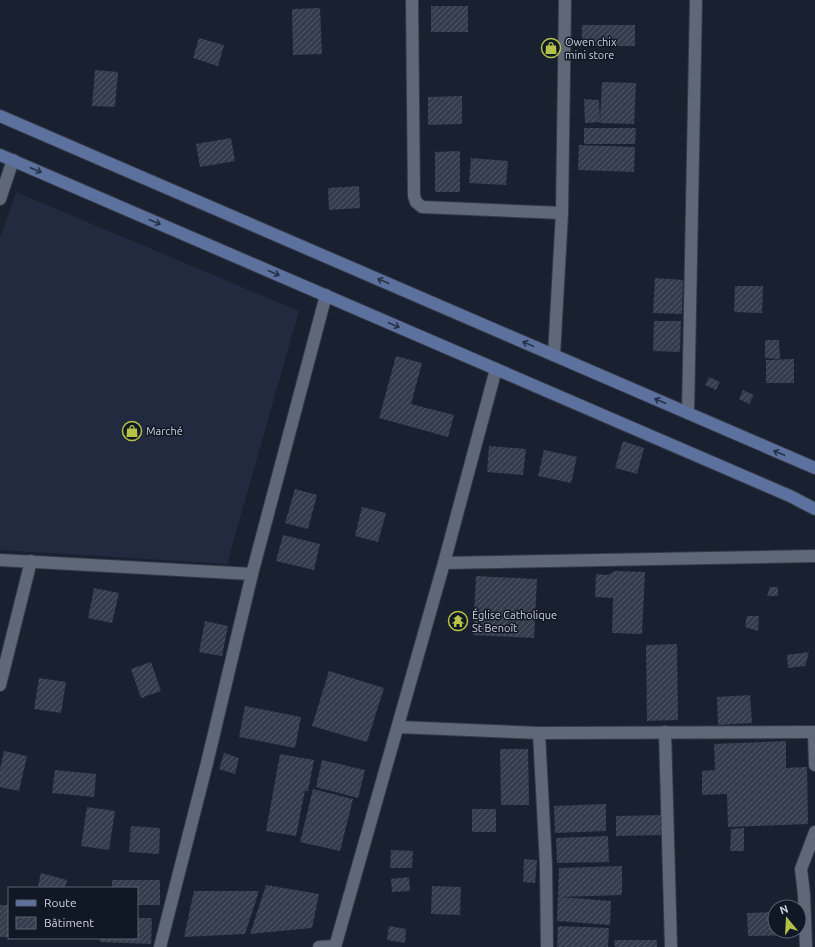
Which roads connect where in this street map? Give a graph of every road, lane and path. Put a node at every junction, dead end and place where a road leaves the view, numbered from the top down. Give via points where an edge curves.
1 (412, 0) edge
2 (565, 0) edge
3 (696, 0) edge
4 (0, 116) edge
5 (0, 154) edge
6 (13, 160) junction
7 (0, 199) edge
8 (562, 213) junction
9 (326, 295) junction
10 (554, 355) junction
11 (496, 369) junction
12 (688, 413) junction
13 (815, 468) edge
14 (815, 509) edge
15 (815, 556) edge
16 (0, 560) edge
17 (31, 561) junction
18 (444, 563) junction
19 (252, 574) junction
20 (0, 685) edge
21 (398, 726) junction
22 (665, 732) junction
23 (814, 732) edge
24 (539, 733) junction
25 (815, 765) edge
26 (815, 832) edge
27 (335, 946) edge
28 (160, 947) edge
29 (318, 947) edge
30 (546, 947) edge
31 (671, 947) edge
32 (806, 947) edge

1 - 8 street via 416,202 422,207
2 - 8 street
3 - 12 street
10 -> 4 main road
5 - 6 main road
6 - 7 street
6 -> 9 main road
8 - 10 street
9 -> 11 main road
9 - 19 street
12 -> 10 main road
11 - 14 main road
11 - 18 street
13 -> 12 main road
15 - 18 street
16 - 17 street
17 - 19 street
17 - 20 street
18 - 21 street
19 - 28 street
21 - 24 street
21 - 27 street
22 - 23 street
22 - 24 street
22 - 31 street
23 - 25 street
24 - 30 street via 546,865
26 - 32 street via 801,869
27 - 29 street

